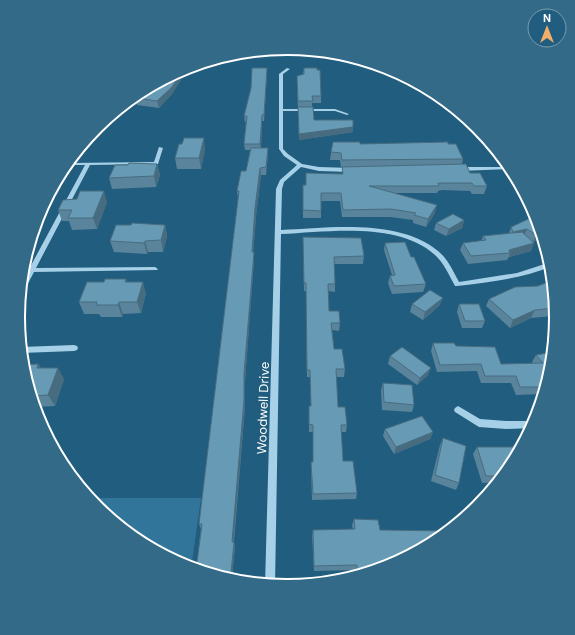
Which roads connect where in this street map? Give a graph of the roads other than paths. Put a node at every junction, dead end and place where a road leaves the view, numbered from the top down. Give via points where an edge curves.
1 (288, 69) dead end
2 (281, 110) junction
3 (347, 114) dead end
4 (161, 148) dead end
5 (75, 164) edge
6 (88, 164) junction
7 (300, 165) junction
8 (503, 168) edge
9 (456, 169) edge
10 (355, 170) edge
11 (280, 232) junction
12 (545, 267) edge
13 (155, 269) dead end
14 (32, 270) junction
15 (28, 278) edge
16 (74, 348) dead end
17 (27, 350) edge
18 (458, 410) dead end
19 (527, 424) edge
20 (270, 579) edge

1 - 2 street via 281,74
2 - 3 street via 335,110
2 - 7 street via 281,149
4 - 6 street via 156,163
5 - 6 street
6 - 14 street
7 - 10 street via 319,169
7 - 11 street, Woodwell Drive via 282,181 279,189
8 - 9 street
11 - 12 street via 391,231 413,238 438,254 457,284 516,277
11 - 20 street, Woodwell Drive
13 - 14 street
14 - 15 street
16 - 17 street
18 - 19 street via 479,424

